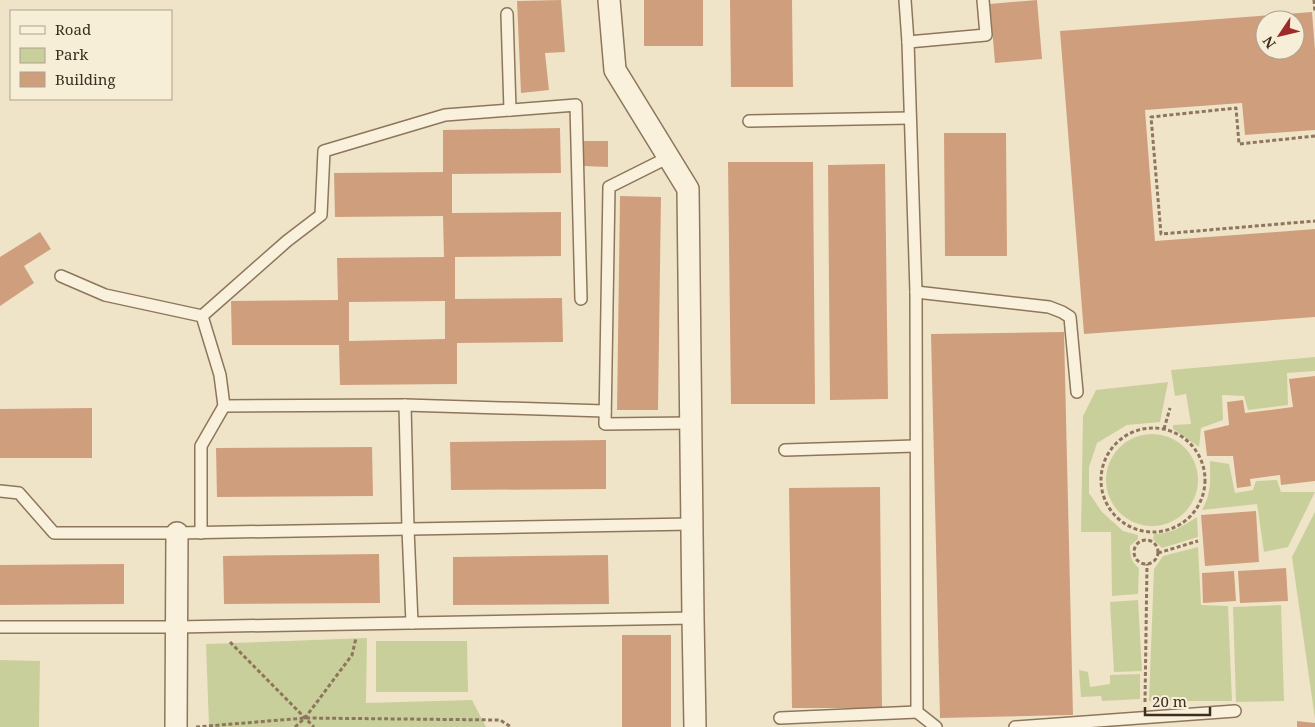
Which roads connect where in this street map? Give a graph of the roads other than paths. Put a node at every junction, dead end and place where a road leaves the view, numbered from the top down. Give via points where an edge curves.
1 (609, 0) edge
2 (905, 0) edge
3 (983, 0) edge
4 (507, 14) dead end
5 (908, 42) junction
6 (510, 110) junction
7 (910, 118) junction
8 (749, 121) dead end
9 (669, 157) junction
10 (61, 276) dead end
11 (916, 292) junction
12 (581, 299) dead end
13 (202, 316) junction
14 (1077, 392) dead end
15 (405, 405) junction
16 (224, 406) junction
17 (605, 411) junction
18 (691, 423) junction
19 (915, 446) junction
20 (785, 450) dead end
21 (0, 491) edge
22 (692, 524) junction
23 (408, 529) junction
24 (177, 533) junction
25 (201, 533) junction
26 (693, 618) junction
27 (412, 623) junction
28 (0, 627) edge
29 (176, 627) junction
30 (1235, 711) dead end
31 (917, 712) junction
32 (780, 718) dead end
33 (176, 727) edge
34 (695, 727) edge
35 (936, 727) edge
36 (1015, 727) edge

1 - 9 street via 615,70
2 - 5 lane
3 - 5 lane via 986,35
4 - 6 lane
5 - 7 lane
6 - 12 lane via 576,105
6 - 13 lane via 445,115 324,152 321,215
7 - 8 lane
7 - 11 lane
9 - 17 lane via 609,187
9 - 18 street via 688,189
10 - 13 lane via 106,295
11 - 14 lane via 1049,307 1062,312 1070,317
11 - 19 lane
13 - 16 lane via 220,375
15 - 16 lane
15 - 17 lane
15 - 23 lane
16 - 25 lane via 201,446
17 - 18 lane via 605,424
18 - 22 street
19 - 20 lane
19 - 31 lane
21 - 24 lane via 19,493 54,533
22 - 23 lane
22 - 26 street
23 - 25 lane
23 - 27 lane
24 - 25 lane
24 - 29 street
26 - 27 lane
26 - 34 street
27 - 29 lane
28 - 29 lane
29 - 33 street
30 - 36 lane
31 - 32 lane
31 - 35 lane

